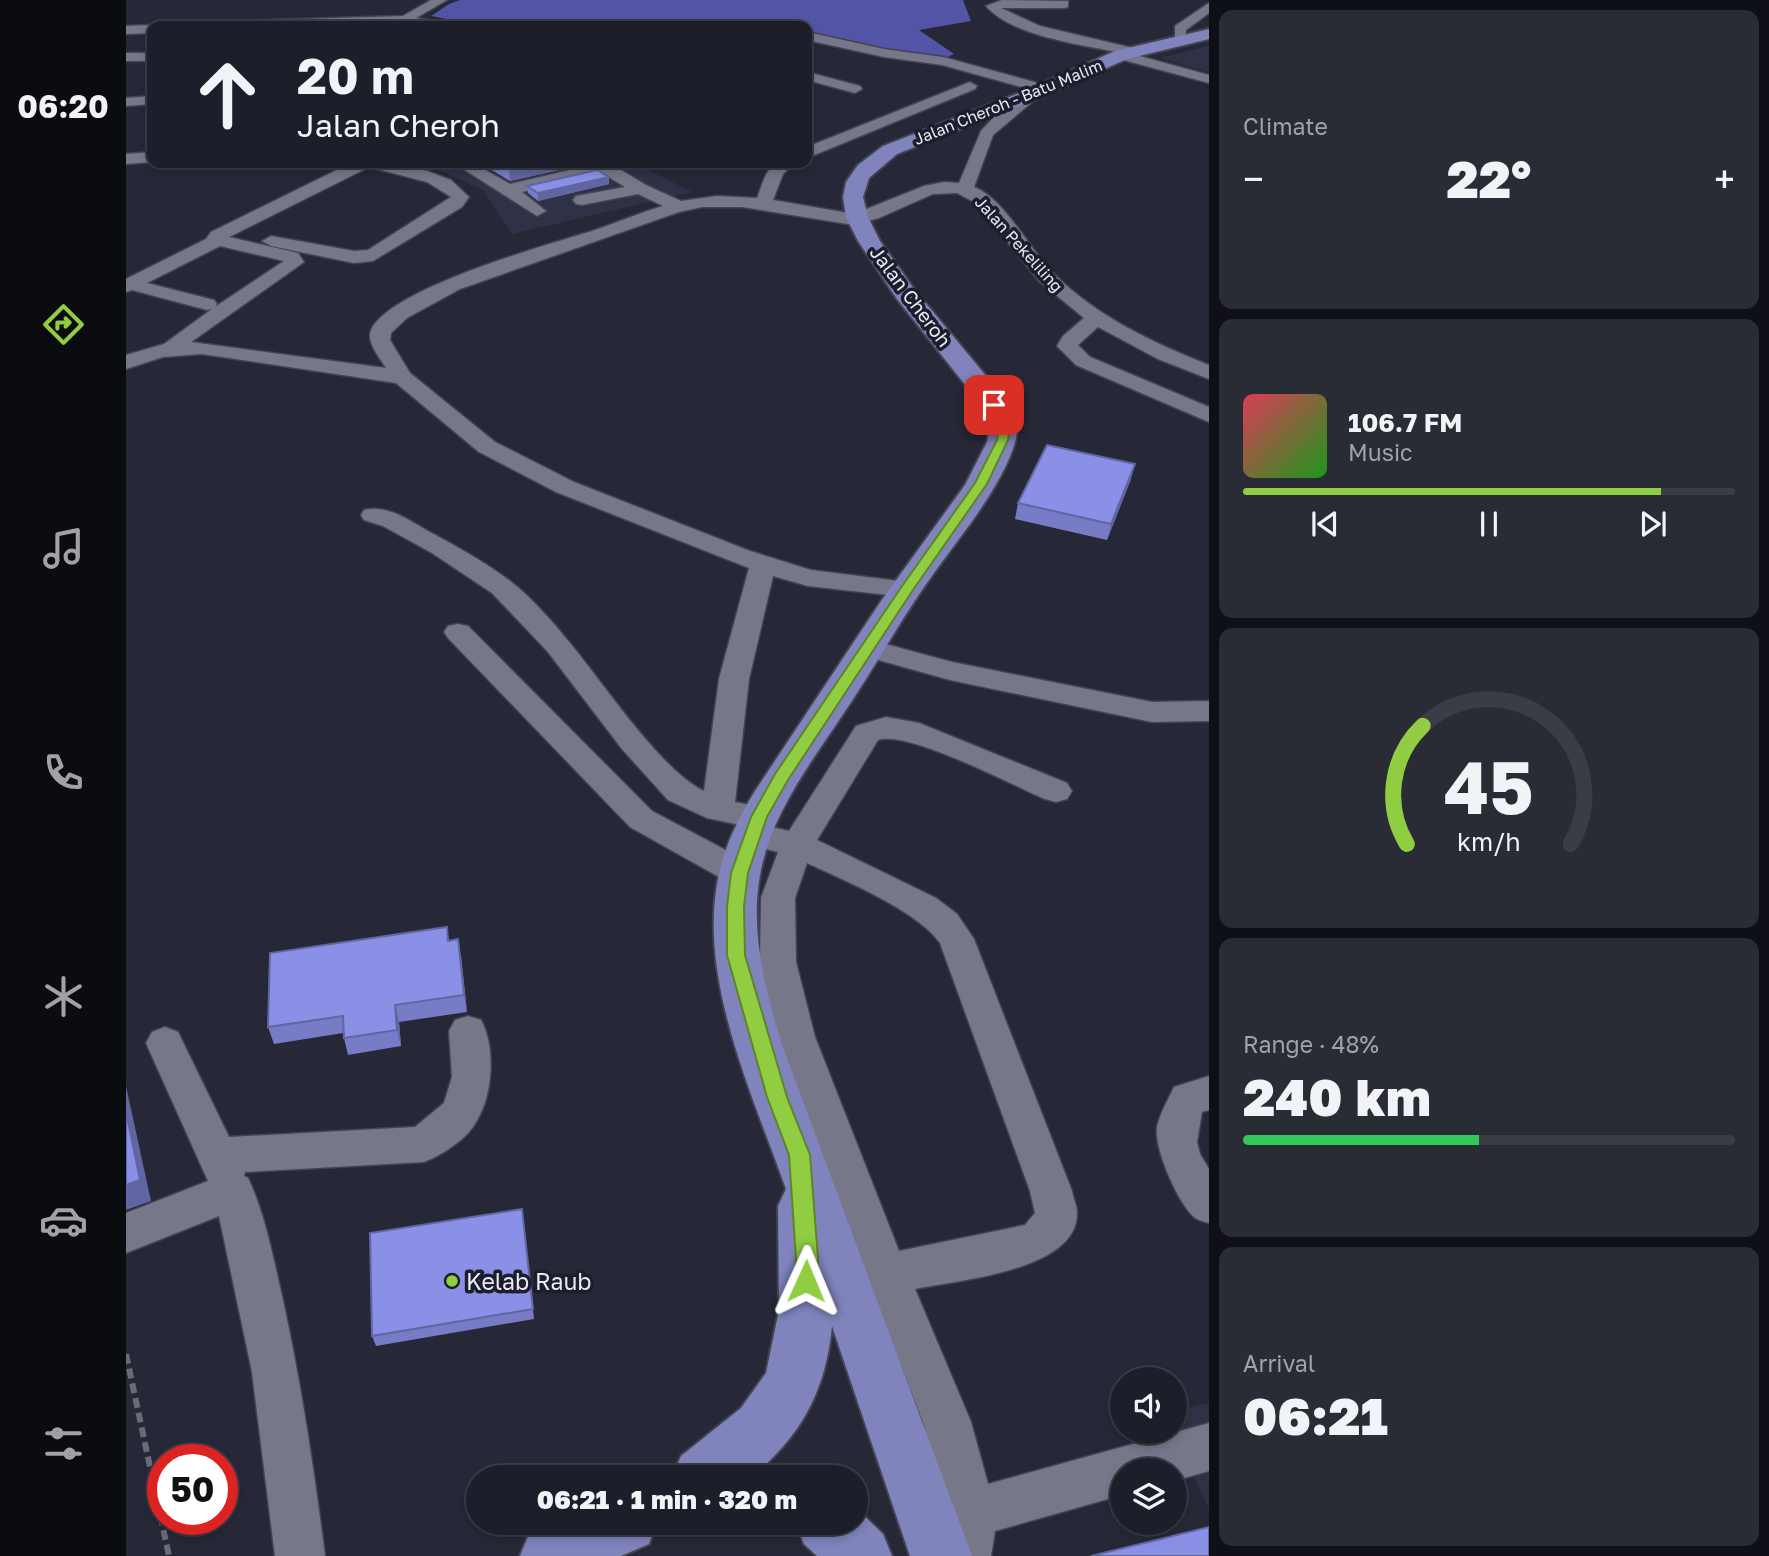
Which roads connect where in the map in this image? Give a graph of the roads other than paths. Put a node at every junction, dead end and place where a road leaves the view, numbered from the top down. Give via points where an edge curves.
1 (441, 0) edge
2 (1064, 4) dead end
3 (1209, 7) edge
4 (268, 9) dead end
5 (313, 9) dead end
6 (407, 19) junction
7 (229, 21) edge
8 (281, 21) edge
9 (321, 21) edge
10 (417, 21) edge
11 (147, 29) edge
12 (126, 30) edge
13 (1209, 34) edge
14 (812, 37) edge
15 (1180, 40) junction
16 (1126, 53) junction
17 (126, 57) edge
18 (147, 57) edge
19 (812, 77) edge
20 (1209, 79) edge
21 (970, 86) dead end
22 (855, 89) dead end
23 (1039, 92) junction
24 (147, 98) edge
25 (126, 102) edge
26 (812, 151) edge
27 (147, 157) edge
28 (126, 159) edge
29 (353, 168) edge
30 (394, 168) edge
31 (470, 168) edge
32 (590, 168) edge
33 (606, 168) edge
34 (776, 168) edge
35 (640, 189) junction
36 (508, 190) junction
37 (964, 190) junction
38 (582, 200) dead end
39 (763, 204) junction
40 (679, 207) junction
41 (537, 211) dead end
42 (857, 220) junction
43 (221, 236) junction
44 (128, 285) edge
45 (207, 304) dead end
46 (1098, 317) junction
47 (171, 349) junction
48 (126, 363) edge
49 (1209, 373) edge
50 (402, 377) junction
51 (1209, 415) edge
52 (373, 514) dead end
53 (763, 564) junction
54 (906, 589) junction
55 (458, 632) dead end
56 (867, 648) junction
57 (1209, 711) edge
58 (1056, 791) dead end
59 (718, 810) junction
60 (757, 826) junction
61 (797, 845) junction
62 (740, 873) junction
63 (468, 1031) dead end
64 (165, 1043) dead end
65 (1209, 1093) edge
66 (800, 1155) junction
67 (225, 1173) junction
68 (1209, 1204) edge
69 (126, 1233) edge
70 (886, 1274) junction
71 (1208, 1450) edge
72 (1176, 1458) edge
73 (718, 1465) edge
74 (1110, 1477) edge
75 (599, 1535) edge
76 (839, 1535) edge
77 (960, 1542) edge
78 (300, 1556) edge
79 (551, 1556) edge
80 (861, 1556) edge

1 - 6 street
2 - 16 street via 1019,1 992,6 1028,27
3 - 15 street via 1180,29
4 - 7 street
5 - 8 street
6 - 9 street
6 - 10 street
11 - 12 street
13 - 15 main road, Jalan Cheroh - Batu Malim
14 - 23 street via 943,61
15 - 16 main road, Jalan Cheroh - Batu Malim
16 - 20 street
16 - 23 main road, Jalan Cheroh - Batu Malim
17 - 18 street
19 - 22 street
21 - 26 street
23 - 37 street via 986,134
23 - 42 main road, Jalan Cheroh - Batu Malim via 890,150 871,163 852,194
24 - 25 street
27 - 28 street
29 - 43 street
30 - 43 street via 448,186 460,197 381,252 343,255
31 - 36 street
32 - 36 street
33 - 35 street
34 - 39 street
35 - 38 street
35 - 40 street
36 - 41 street
37 - 42 street, Jalan Pekeliling via 934,189
37 - 46 street, Jalan Pekeliling via 979,198 1044,275
39 - 40 street via 710,201
39 - 42 street
40 - 50 street via 493,270 440,291 396,317 380,331 380,340
42 - 54 main road, Jalan Cheroh via 907,296 994,405 1004,427 981,484
43 - 44 street
43 - 47 street via 295,262
44 - 45 street
46 - 49 street, Jalan Pekeliling
46 - 51 street via 1069,340 1070,351 1083,361
47 - 48 street
47 - 50 street via 225,350
50 - 53 street via 498,453 565,487
52 - 59 street via 421,537 501,587 558,646 633,742 679,792
53 - 54 street via 808,578
53 - 59 street via 734,679
54 - 56 main road, Jalan Cheroh
55 - 62 street via 641,819
56 - 57 street via 950,671 1152,712
56 - 60 main road, Jalan Cheroh via 781,778
58 - 61 street via 939,740 886,727 867,733
59 - 60 street
60 - 61 street
60 - 62 main road, Jalan Cheroh
61 - 70 street via 778,898 778,962 796,1037
61 - 70 street via 924,907 956,939 1056,1213 1053,1226 1040,1239 1020,1247
62 - 66 main road, Jalan Cheroh via 736,955 777,1097
63 - 67 street via 471,1077 461,1113 424,1144
64 - 67 street
65 - 68 street via 1188,1099 1175,1135 1177,1154
66 - 73 main road via 807,1258 798,1368 778,1409
66 - 77 main road, Jalan Cheroh
67 - 69 street
67 - 78 street via 250,1247 288,1452
70 - 77 street via 947,1422
71 - 72 street
74 - 77 street
75 - 79 main road
76 - 80 main road

